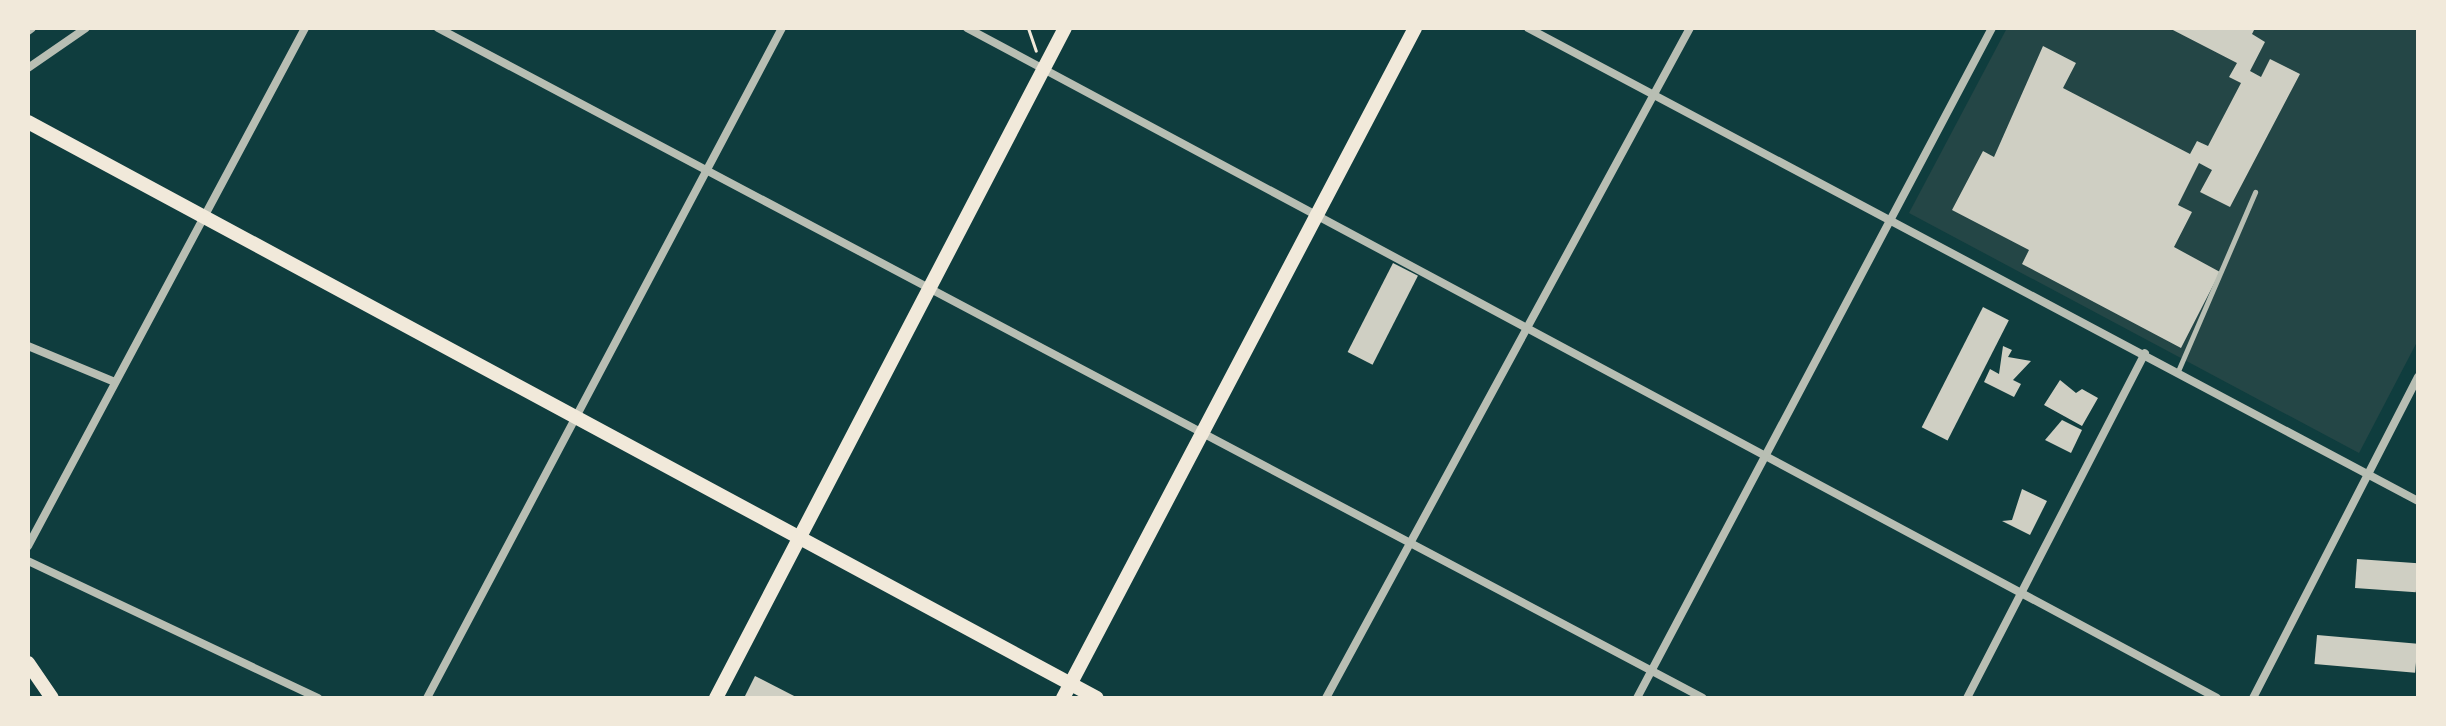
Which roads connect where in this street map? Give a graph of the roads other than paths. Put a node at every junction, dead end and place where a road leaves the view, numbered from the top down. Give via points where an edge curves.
1 (86, 28) edge
2 (305, 28) edge
3 (438, 28) edge
4 (782, 28) edge
5 (967, 28) edge
6 (1065, 28) edge
7 (1415, 28) edge
8 (1528, 28) edge
9 (1690, 28) edge
10 (1992, 28) edge
11 (28, 68) edge
12 (1044, 69) junction
13 (1654, 95) junction
14 (28, 122) edge
15 (708, 168) junction
16 (2255, 192) dead end
17 (1316, 217) junction
18 (202, 219) junction
19 (1892, 220) junction
20 (932, 287) junction
21 (1529, 330) junction
22 (28, 346) edge
23 (2145, 353) junction
24 (2178, 371) junction
25 (2418, 377) edge
26 (115, 382) junction
27 (574, 418) junction
28 (1205, 430) junction
29 (1766, 461) junction
30 (2368, 474) junction
31 (2418, 501) edge
32 (797, 541) junction
33 (1413, 543) junction
34 (28, 546) edge
35 (28, 561) edge
36 (2021, 594) junction
37 (28, 663) edge
38 (1652, 670) junction
39 (1070, 684) junction
40 (52, 698) edge
41 (318, 698) edge
42 (427, 698) edge
43 (716, 698) edge
44 (1063, 698) edge
45 (1097, 698) edge
46 (1326, 698) edge
47 (1637, 698) edge
48 (1703, 698) edge
49 (1967, 698) edge
50 (2217, 698) edge
51 (2253, 698) edge

1 - 11 street
2 - 18 street
3 - 15 street
4 - 15 street
5 - 12 street
6 - 12 main road
7 - 17 main road
8 - 13 street
9 - 13 street
10 - 19 street
12 - 17 street
12 - 20 main road
13 - 19 street
13 - 21 street
14 - 18 main road
15 - 20 street
15 - 27 street
16 - 24 lane
17 - 21 street
17 - 28 main road
18 - 26 street
18 - 27 main road
19 - 23 street
19 - 29 street
20 - 28 street
20 - 32 main road
21 - 29 street
21 - 33 street
22 - 26 street
23 - 24 street
23 - 36 street
24 - 30 street
25 - 30 street
26 - 34 street
27 - 32 main road
27 - 42 street
28 - 33 street
28 - 39 main road
29 - 36 street
29 - 38 street
30 - 31 street
30 - 51 street
32 - 39 main road
32 - 43 main road
33 - 38 street
33 - 46 street
35 - 41 street
36 - 49 street
36 - 50 street
37 - 40 main road
38 - 47 street
38 - 48 street
39 - 44 main road
39 - 45 main road

